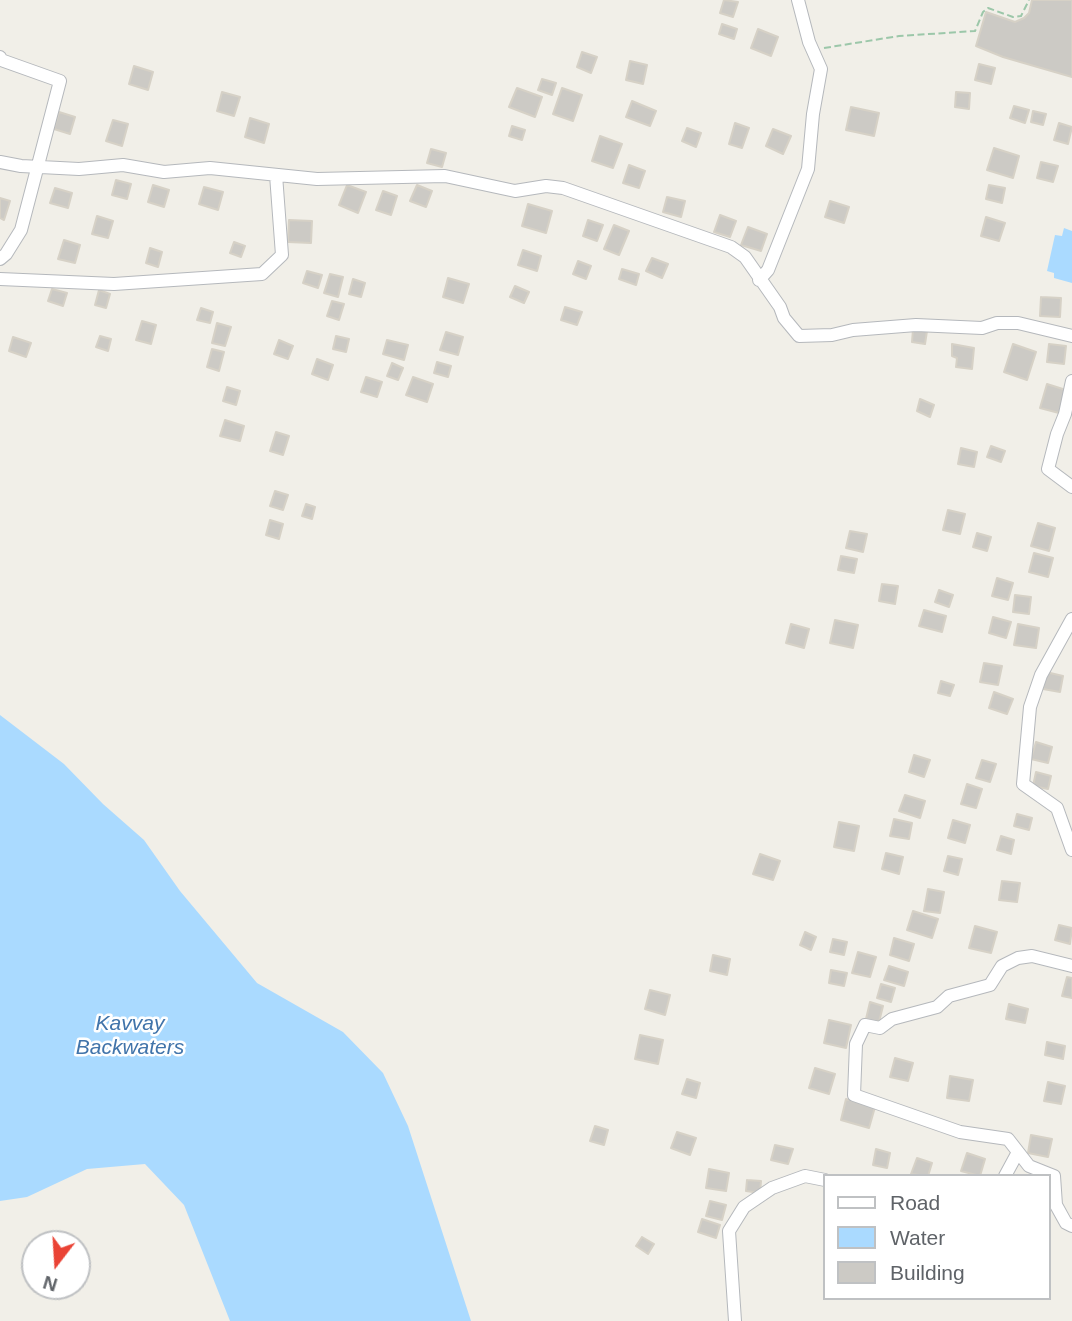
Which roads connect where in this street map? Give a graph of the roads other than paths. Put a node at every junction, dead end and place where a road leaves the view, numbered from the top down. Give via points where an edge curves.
1 (798, 0) edge
2 (0, 57) edge
3 (0, 162) edge
4 (37, 166) junction
5 (276, 175) junction
6 (0, 259) edge
7 (0, 279) edge
8 (759, 280) junction
9 (1072, 336) edge
10 (1072, 381) edge
11 (1072, 487) edge
12 (1072, 620) edge
13 (1072, 850) edge
14 (1072, 967) edge
15 (1018, 1152) junction
16 (1006, 1174) edge
17 (1049, 1174) edge
18 (1051, 1175) edge
19 (824, 1180) edge
20 (1072, 1226) edge
21 (735, 1321) edge

1 - 8 street via 821,69 808,169 768,270
2 - 4 street via 60,81
3 - 4 street
4 - 5 street via 123,165 164,172 210,168
4 - 6 street via 21,230
5 - 7 street via 282,254 262,274 114,284
5 - 8 street via 334,180 445,176 514,191 563,188 731,247 745,257
8 - 9 street via 799,336 916,325 982,328 1018,323
10 - 11 street via 1048,469
12 - 13 street via 1041,675 1030,707 1023,784 1057,808
14 - 15 street via 1032,956 1018,958 1002,966 990,985 949,996 937,1007 892,1019 880,1028 865,1025 856,1044 854,1095 960,1132 1008,1139
15 - 16 street
15 - 17 street via 1029,1166
18 - 20 street via 1056,1205
19 - 21 street via 805,1176 772,1188 744,1207 729,1231

